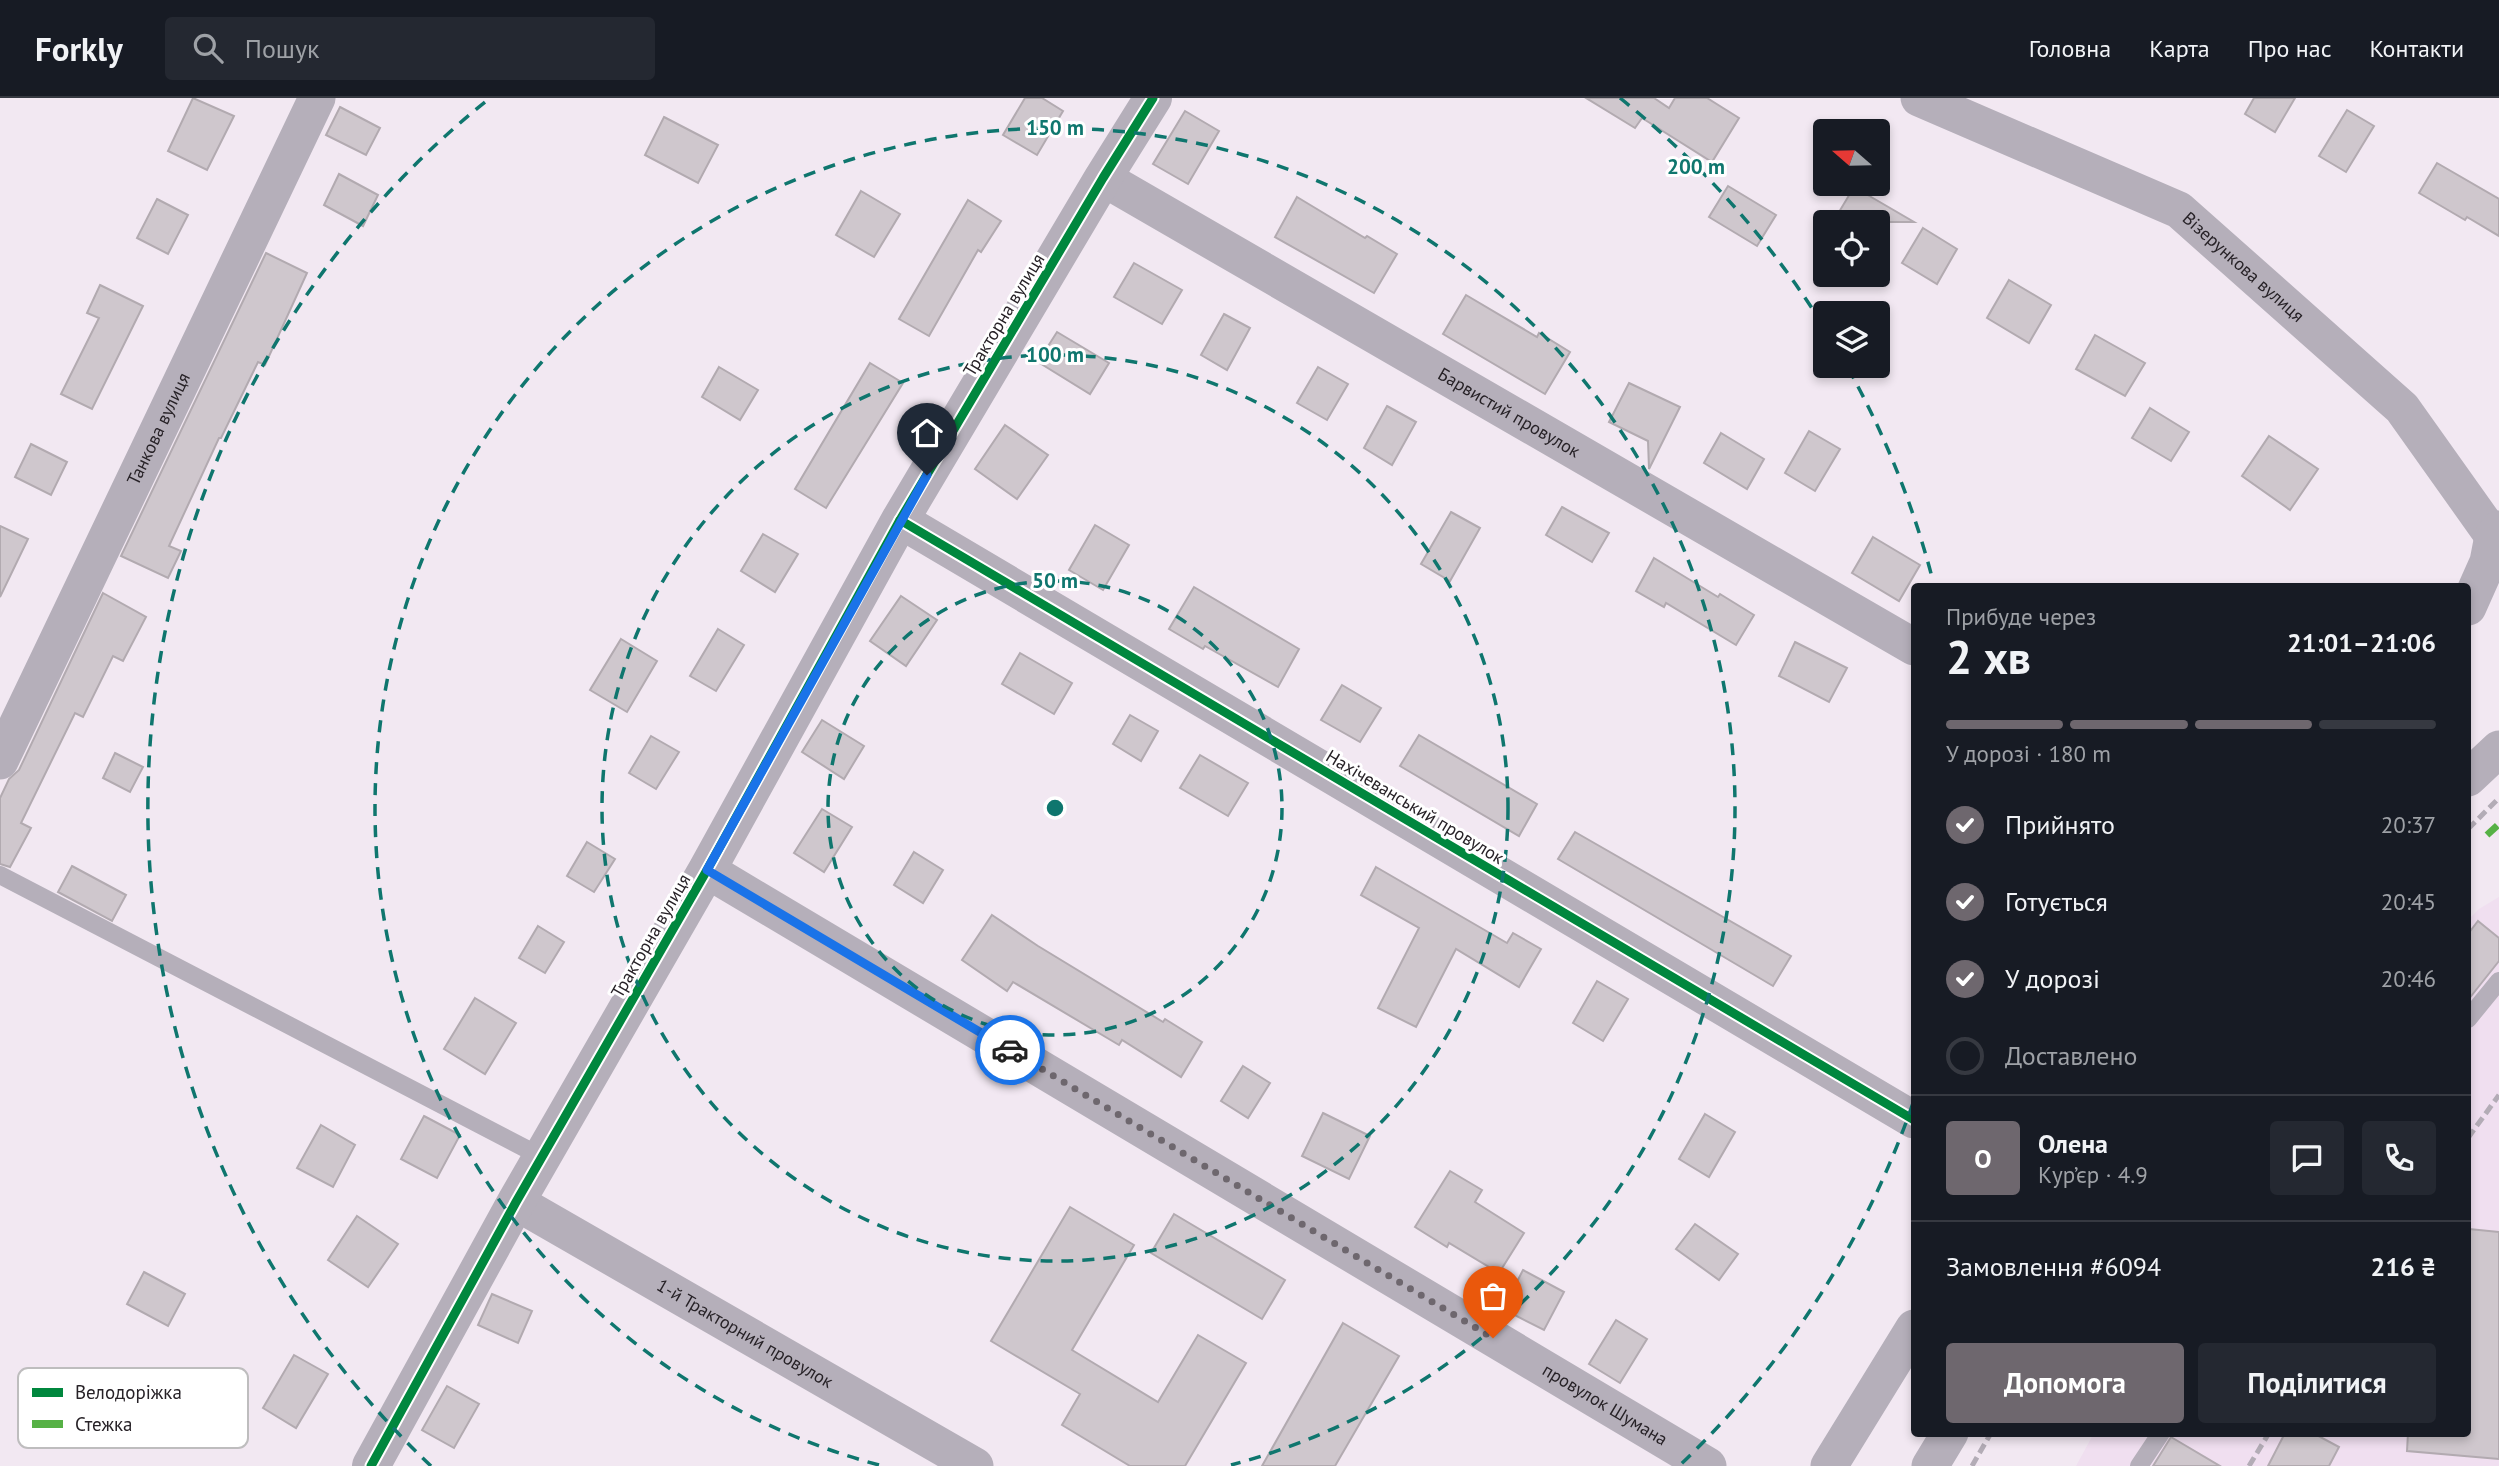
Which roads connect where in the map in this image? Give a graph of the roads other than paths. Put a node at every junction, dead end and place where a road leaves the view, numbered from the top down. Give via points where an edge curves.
1 (317, 98) edge
2 (1153, 98) edge
3 (1919, 98) edge
4 (1103, 178) junction
5 (900, 520) junction
6 (2496, 532) edge
7 (2471, 600) edge
8 (1911, 645) edge
9 (2499, 748) edge
10 (0, 761) edge
11 (2471, 775) edge
12 (707, 870) junction
13 (0, 875) edge
14 (2499, 981) edge
15 (2471, 1015) edge
16 (1911, 1118) edge
17 (542, 1157) junction
18 (516, 1202) junction
19 (1911, 1333) edge
20 (1948, 1437) edge
21 (2158, 1437) edge
22 (371, 1466) edge
23 (975, 1466) edge
24 (1708, 1466) edge
25 (1829, 1466) edge
26 (1930, 1466) edge
27 (2139, 1466) edge

1 - 10 street, Танкова вулиця
2 - 4 street, Тракторна вулиця
3 - 6 street, Візерункова вулиця via 2179,210 2402,408
4 - 5 street, Тракторна вулиця
4 - 8 street, Барвистий провулок
5 - 12 street, Тракторна вулиця
5 - 16 street, Нахічеванський провулок
6 - 7 street
9 - 11 street
12 - 17 street, Тракторна вулиця
12 - 24 street, провулок Шумана
13 - 17 lane
14 - 15 lane
17 - 18 street, Тракторна вулиця
18 - 22 street, Тракторна вулиця
18 - 23 street, 1-й Тракторний провулок
19 - 25 street
20 - 26 street
21 - 27 lane

